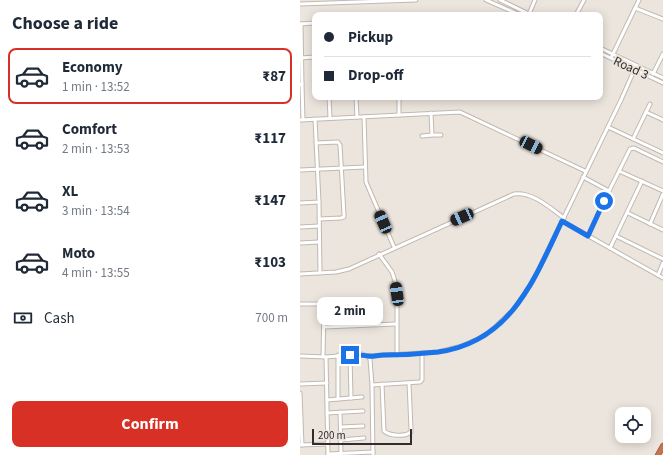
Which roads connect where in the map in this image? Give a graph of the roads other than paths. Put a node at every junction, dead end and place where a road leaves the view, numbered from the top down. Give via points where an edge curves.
1 (416, 0) edge
2 (482, 0) edge
3 (487, 0) edge
4 (500, 0) edge
5 (535, 0) edge
6 (584, 0) edge
7 (639, 0) edge
8 (354, 1) edge
9 (300, 4) edge
10 (635, 8) junction
11 (513, 12) edge
12 (526, 12) edge
13 (531, 12) edge
14 (578, 12) edge
15 (663, 19) edge
16 (301, 24) edge
17 (312, 24) edge
18 (603, 50) edge
19 (663, 54) edge
20 (603, 55) edge
21 (613, 55) junction
22 (312, 57) edge
23 (301, 58) edge
24 (611, 59) junction
25 (636, 66) junction
26 (634, 70) junction
27 (653, 74) junction
28 (663, 78) edge
29 (663, 83) edge
30 (301, 84) edge
31 (329, 100) edge
32 (356, 100) edge
33 (399, 100) edge
34 (650, 104) dead end
35 (646, 112) junction
36 (431, 113) junction
37 (399, 115) junction
38 (357, 117) junction
39 (364, 117) junction
40 (330, 118) junction
41 (315, 119) junction
42 (302, 120) edge
43 (663, 120) edge
44 (608, 127) junction
45 (432, 135) junction
46 (441, 135) dead end
47 (422, 136) dead end
48 (634, 139) junction
49 (316, 142) junction
50 (663, 153) edge
51 (663, 162) edge
52 (365, 167) junction
53 (341, 169) junction
54 (300, 170) edge
55 (317, 170) junction
56 (619, 171) junction
57 (585, 172) junction
58 (583, 177) junction
59 (642, 181) junction
60 (608, 191) junction
61 (663, 192) edge
62 (319, 202) junction
63 (300, 203) edge
64 (628, 212) junction
65 (564, 218) junction
66 (319, 219) junction
67 (562, 221) junction
68 (650, 224) junction
69 (319, 226) junction
70 (300, 227) edge
71 (663, 230) edge
72 (588, 236) junction
73 (616, 236) junction
74 (319, 242) junction
75 (300, 243) edge
76 (394, 247) junction
77 (610, 248) junction
78 (379, 254) junction
79 (663, 259) edge
80 (663, 263) edge
81 (320, 273) junction
82 (300, 274) edge
83 (658, 275) junction
84 (663, 278) edge
85 (300, 304) edge
86 (396, 324) junction
87 (324, 327) junction
88 (422, 353) junction
89 (350, 355) junction
90 (397, 355) junction
91 (300, 356) edge
92 (325, 356) junction
93 (338, 356) junction
94 (367, 356) junction
95 (327, 383) junction
96 (409, 383) junction
97 (300, 384) edge
98 (382, 384) junction
99 (372, 385) junction
100 (300, 393) edge
101 (362, 397) dead end
102 (351, 398) junction
103 (338, 399) junction
104 (327, 400) junction
105 (363, 411) dead end
106 (340, 412) junction
107 (327, 413) junction
108 (363, 426) dead end
109 (341, 427) junction
110 (364, 438) dead end
111 (341, 440) junction
112 (328, 444) junction
113 (301, 445) edge
114 (663, 446) edge
115 (341, 453) junction
116 (328, 454) edge
117 (373, 454) edge
118 (658, 455) edge

1 - 8 street
2 - 3 street
3 - 11 street
4 - 12 street
5 - 13 street
6 - 14 street
7 - 10 street
8 - 9 street
10 - 15 street
10 - 21 street
16 - 17 street
16 - 23 street
18 - 21 street, Road 3
19 - 27 street
20 - 24 street, Road 3
21 - 24 street
21 - 25 street, Road 3
22 - 23 street
23 - 30 street
24 - 26 street, Road 3
25 - 26 street
25 - 27 street, Road 3
26 - 29 street, Road 3
26 - 44 street
27 - 28 street, Road 3
30 - 42 street
31 - 40 street
32 - 38 street
33 - 37 street
34 - 35 street
35 - 43 street
35 - 48 street
36 - 37 street
36 - 45 street
36 - 57 street via 466,114
37 - 39 street
38 - 39 street
38 - 40 street
39 - 52 street
40 - 41 street
41 - 42 street
41 - 49 street
44 - 48 street
44 - 57 street
45 - 46 street
45 - 47 street
48 - 50 street
49 - 53 street via 339,143
49 - 55 street
51 - 56 street via 632,148
52 - 53 street
52 - 76 street via 368,190
53 - 55 street
53 - 66 street via 344,217
54 - 55 street
55 - 62 street
56 - 59 street
56 - 60 street
57 - 58 street
58 - 60 street
58 - 65 street
59 - 61 street
59 - 64 street
60 - 72 street
61 - 68 street
62 - 63 street
62 - 66 street
64 - 68 street
64 - 73 street
65 - 67 street
65 - 76 street via 531,196 514,194
66 - 69 street
67 - 72 street
67 - 88 street via 525,294 493,330 462,346
68 - 71 street
69 - 70 street
69 - 74 street
72 - 77 street
73 - 77 street
73 - 79 street
74 - 75 street
74 - 81 street
76 - 78 street
77 - 83 street
78 - 81 street via 349,269
78 - 86 street via 392,272 395,281
80 - 83 street
81 - 82 street
83 - 84 street
85 - 87 street via 321,304
86 - 87 street
86 - 90 street
87 - 92 street
88 - 90 street
88 - 96 street via 422,380
89 - 93 street
89 - 94 street
89 - 102 street
90 - 94 street
91 - 92 street
92 - 93 street
92 - 95 street
93 - 103 street
94 - 99 street
95 - 97 street
95 - 104 street
96 - 98 street
96 - 98 street via 411,432 388,435 384,431
98 - 99 street
99 - 117 street
100 - 113 street
101 - 102 street
102 - 103 street
103 - 104 street
104 - 107 street
105 - 106 street
106 - 107 street
106 - 109 street
107 - 112 street
108 - 109 street
109 - 111 street
110 - 111 street
111 - 115 street
112 - 113 street
112 - 116 street
114 - 118 highway
115 - 116 street
115 - 117 street

